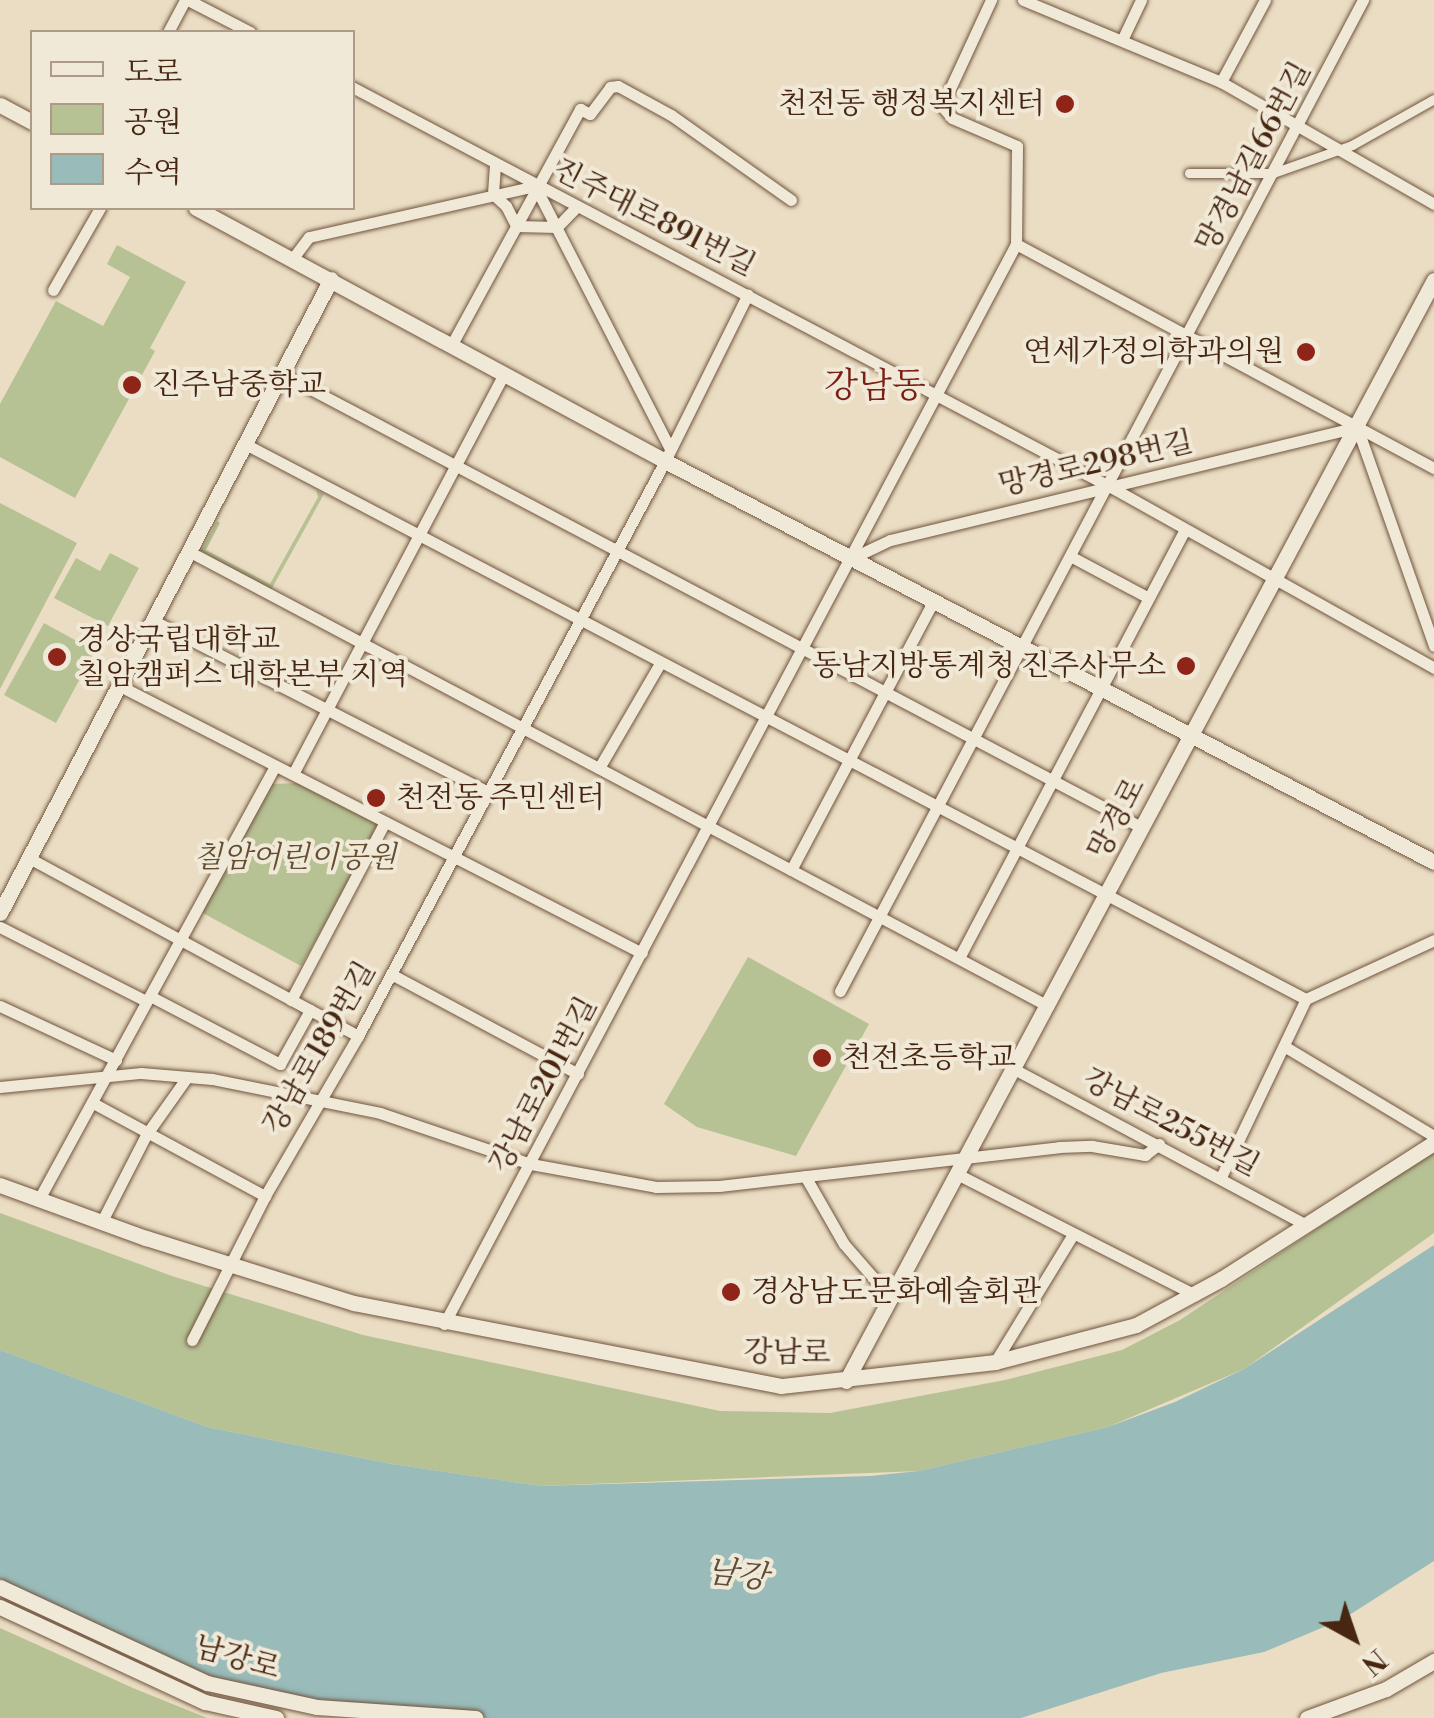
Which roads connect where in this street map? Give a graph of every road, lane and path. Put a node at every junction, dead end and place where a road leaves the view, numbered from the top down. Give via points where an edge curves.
1 (187, 0) edge
2 (991, 0) edge
3 (1022, 0) edge
4 (1141, 0) edge
5 (1265, 0) edge
6 (1363, 0) edge
7 (1046, 4) edge
8 (169, 30) edge
9 (246, 30) edge
10 (1123, 38) junction
11 (1221, 82) junction
12 (355, 89) edge
13 (1434, 98) edge
14 (0, 104) edge
15 (30, 121) edge
16 (1300, 124) junction
17 (1343, 148) junction
18 (495, 164) junction
19 (1189, 172) dead end
20 (1274, 173) junction
21 (535, 186) junction
22 (493, 194) junction
23 (791, 200) dead end
24 (1434, 204) edge
25 (576, 208) junction
26 (99, 210) edge
27 (200, 210) edge
28 (516, 226) junction
29 (557, 227) junction
30 (1016, 244) junction
31 (294, 258) junction
32 (331, 279) junction
33 (1434, 280) edge
34 (53, 290) dead end
35 (748, 294) junction
36 (1188, 336) junction
37 (452, 344) junction
38 (504, 374) junction
39 (284, 375) junction
40 (932, 396) junction
41 (1356, 427) junction
42 (247, 446) junction
43 (667, 455) junction
44 (456, 464) junction
45 (1434, 468) edge
46 (1107, 486) junction
47 (1185, 530) junction
48 (418, 536) junction
49 (618, 549) junction
50 (190, 552) junction
51 (1070, 556) junction
52 (850, 558) junction
53 (1275, 578) junction
54 (1149, 598) junction
55 (934, 602) junction
56 (580, 620) junction
57 (154, 621) junction
58 (362, 643) junction
59 (804, 646) junction
60 (1434, 646) edge
61 (1020, 648) junction
62 (660, 663) junction
63 (1434, 668) edge
64 (120, 686) junction
65 (887, 690) junction
66 (1100, 691) junction
67 (327, 709) junction
68 (766, 718) junction
69 (522, 728) junction
70 (974, 735) junction
71 (1192, 738) junction
72 (848, 762) junction
73 (275, 766) junction
74 (598, 768) junction
75 (293, 774) junction
76 (1055, 779) junction
77 (488, 792) junction
78 (936, 808) junction
79 (385, 822) junction
80 (709, 826) junction
81 (1144, 828) junction
82 (1018, 849) junction
83 (453, 857) junction
84 (29, 858) junction
85 (1434, 862) edge
86 (791, 870) junction
87 (1106, 898) junction
88 (0, 913) edge
89 (879, 916) junction
90 (0, 927) edge
91 (1434, 940) edge
92 (180, 941) junction
93 (642, 953) junction
94 (959, 958) junction
95 (391, 974) junction
96 (840, 991) dead end
97 (148, 998) junction
98 (1306, 999) junction
99 (291, 1000) junction
100 (0, 1006) edge
101 (1048, 1006) junction
102 (310, 1010) junction
103 (358, 1036) junction
104 (1284, 1046) junction
105 (116, 1060) junction
106 (1014, 1069) junction
107 (578, 1074) junction
108 (106, 1076) junction
109 (186, 1077) junction
110 (0, 1087) edge
111 (319, 1099) junction
112 (93, 1103) junction
113 (146, 1135) junction
114 (1434, 1139) edge
115 (1160, 1144) junction
116 (966, 1159) junction
117 (531, 1164) junction
118 (957, 1174) junction
119 (805, 1176) junction
120 (1221, 1176) junction
121 (0, 1185) edge
122 (265, 1196) junction
123 (39, 1199) junction
124 (102, 1221) junction
125 (1304, 1224) junction
126 (1073, 1234) junction
127 (230, 1264) junction
128 (1195, 1295) junction
129 (891, 1298) junction
130 (444, 1324) junction
131 (192, 1340) dead end
132 (995, 1362) junction
133 (846, 1382) junction
134 (0, 1587) edge
135 (0, 1606) edge
136 (1434, 1661) edge
137 (1317, 1717) edge
138 (276, 1718) edge
139 (476, 1718) edge

1 - 8 street
1 - 9 street
2 - 30 street via 942,106 952,118 1016,146
3 - 7 street
4 - 10 street
5 - 11 street
6 - 16 street, 망경남길66번길
7 - 10 street
10 - 11 street
11 - 16 street
12 - 18 street, 진주대로891번길
13 - 17 street
14 - 15 street
16 - 17 street
16 - 20 street, 망경남길66번길
17 - 20 street
17 - 24 street
18 - 21 street, 진주대로891번길
18 - 22 street
19 - 20 street
20 - 36 street, 망경남길66번길
21 - 22 street
21 - 23 street via 580,109 590,114 601,95 618,86
21 - 25 street, 진주대로891번길
21 - 28 street
21 - 29 street
22 - 28 street
22 - 31 street via 310,237
25 - 29 street
25 - 35 street, 진주대로891번길
26 - 34 street
27 - 31 street
28 - 29 street
28 - 37 street
29 - 43 street
30 - 36 street
30 - 40 street, 강남로201번길
31 - 32 street
32 - 37 street
32 - 39 street
33 - 41 street, 망경로
35 - 40 street, 진주대로891번길
35 - 43 street, 강남로189번길
36 - 41 street
36 - 46 street, 망경남길66번길
37 - 38 street
38 - 43 street
38 - 44 street
39 - 42 street
39 - 44 street
40 - 46 street, 진주대로891번길
40 - 52 street, 강남로201번길
41 - 45 street
41 - 46 street, 망경로298번길
41 - 53 street, 망경로
41 - 60 street
42 - 48 street
42 - 50 street
43 - 49 street, 강남로189번길
43 - 52 street
44 - 48 street
44 - 49 street
46 - 47 street, 진주대로891번길
46 - 51 street, 망경남길66번길
46 - 52 street, 망경로298번길 via 890,540
47 - 53 street, 진주대로891번길
47 - 54 street
48 - 56 street
48 - 58 street
49 - 56 street, 강남로189번길
49 - 59 street
50 - 57 street
50 - 58 street
51 - 54 street
51 - 61 street, 망경남길66번길
52 - 55 street
52 - 59 street, 강남로201번길
53 - 63 street, 진주대로891번길
53 - 71 street, 망경로
54 - 66 street
55 - 61 street
55 - 65 street
56 - 62 street
56 - 69 street, 강남로189번길
57 - 64 street
57 - 67 street
58 - 67 street
58 - 69 street
59 - 65 street
59 - 68 street, 강남로201번길
61 - 66 street
61 - 70 street, 망경남길66번길
62 - 68 street
62 - 74 street
64 - 73 street
64 - 84 street
65 - 70 street
65 - 72 street
66 - 71 street
66 - 76 street
67 - 75 street
67 - 77 street
68 - 72 street
68 - 80 street, 강남로201번길
69 - 74 street
69 - 77 street, 강남로189번길
70 - 76 street
70 - 78 street, 망경남길66번길
71 - 81 street, 망경로
71 - 85 street
72 - 78 street
72 - 86 street
73 - 75 street
73 - 92 street
74 - 80 street
75 - 79 street
76 - 81 street
76 - 82 street
77 - 83 street, 강남로189번길
78 - 82 street
78 - 89 street, 망경남길66번길
79 - 83 street
79 - 99 street, 강남로189번길
80 - 86 street
80 - 93 street, 강남로201번길
81 - 87 street, 망경로
82 - 87 street
82 - 94 street
83 - 93 street
83 - 95 street, 강남로189번길
84 - 88 street
84 - 92 street
86 - 89 street
87 - 98 street
87 - 101 street, 망경로
89 - 94 street
89 - 96 street, 망경남길66번길
90 - 97 street
91 - 98 street
92 - 97 street
92 - 99 street
93 - 107 street, 강남로201번길
94 - 101 street
95 - 103 street, 강남로189번길
95 - 107 street
97 - 102 street, 강남로189번길 via 280,1064
97 - 105 street
98 - 104 street
99 - 102 street
100 - 105 street
101 - 106 street, 망경로
102 - 103 street
103 - 111 street, 강남로189번길
104 - 114 street
104 - 120 street
105 - 108 street
106 - 115 street, 강남로255번길
106 - 116 street, 망경로
107 - 117 street, 강남로201번길
108 - 109 street
108 - 110 street
108 - 112 street
109 - 111 street
109 - 113 street
111 - 117 street
111 - 122 street, 강남로189번길
112 - 113 street
112 - 123 street
113 - 122 street
113 - 124 street
114 - 125 street, 강남로
115 - 116 street via 1146,1155 1076,1147
115 - 120 street, 강남로255번길
116 - 118 street, 망경로
116 - 119 street
117 - 119 street via 656,1187
117 - 130 street, 강남로201번길
118 - 126 street
118 - 129 street, 망경로
119 - 129 street via 844,1244
120 - 125 street, 강남로255번길
121 - 123 street, 강남로
122 - 127 street, 강남로189번길
123 - 124 street, 강남로
124 - 127 street, 강남로
125 - 128 street, 강남로
126 - 128 street
126 - 132 street
127 - 130 street, 강남로 via 354,1304
127 - 131 street, 강남로189번길
128 - 132 street, 강남로 via 1136,1325
129 - 133 street, 망경로
130 - 133 street, 강남로 via 750,1382
132 - 133 street, 강남로
134 - 139 street, 남강로 via 207,1683 318,1707
135 - 138 street, 남강로 via 205,1702
136 - 137 street

